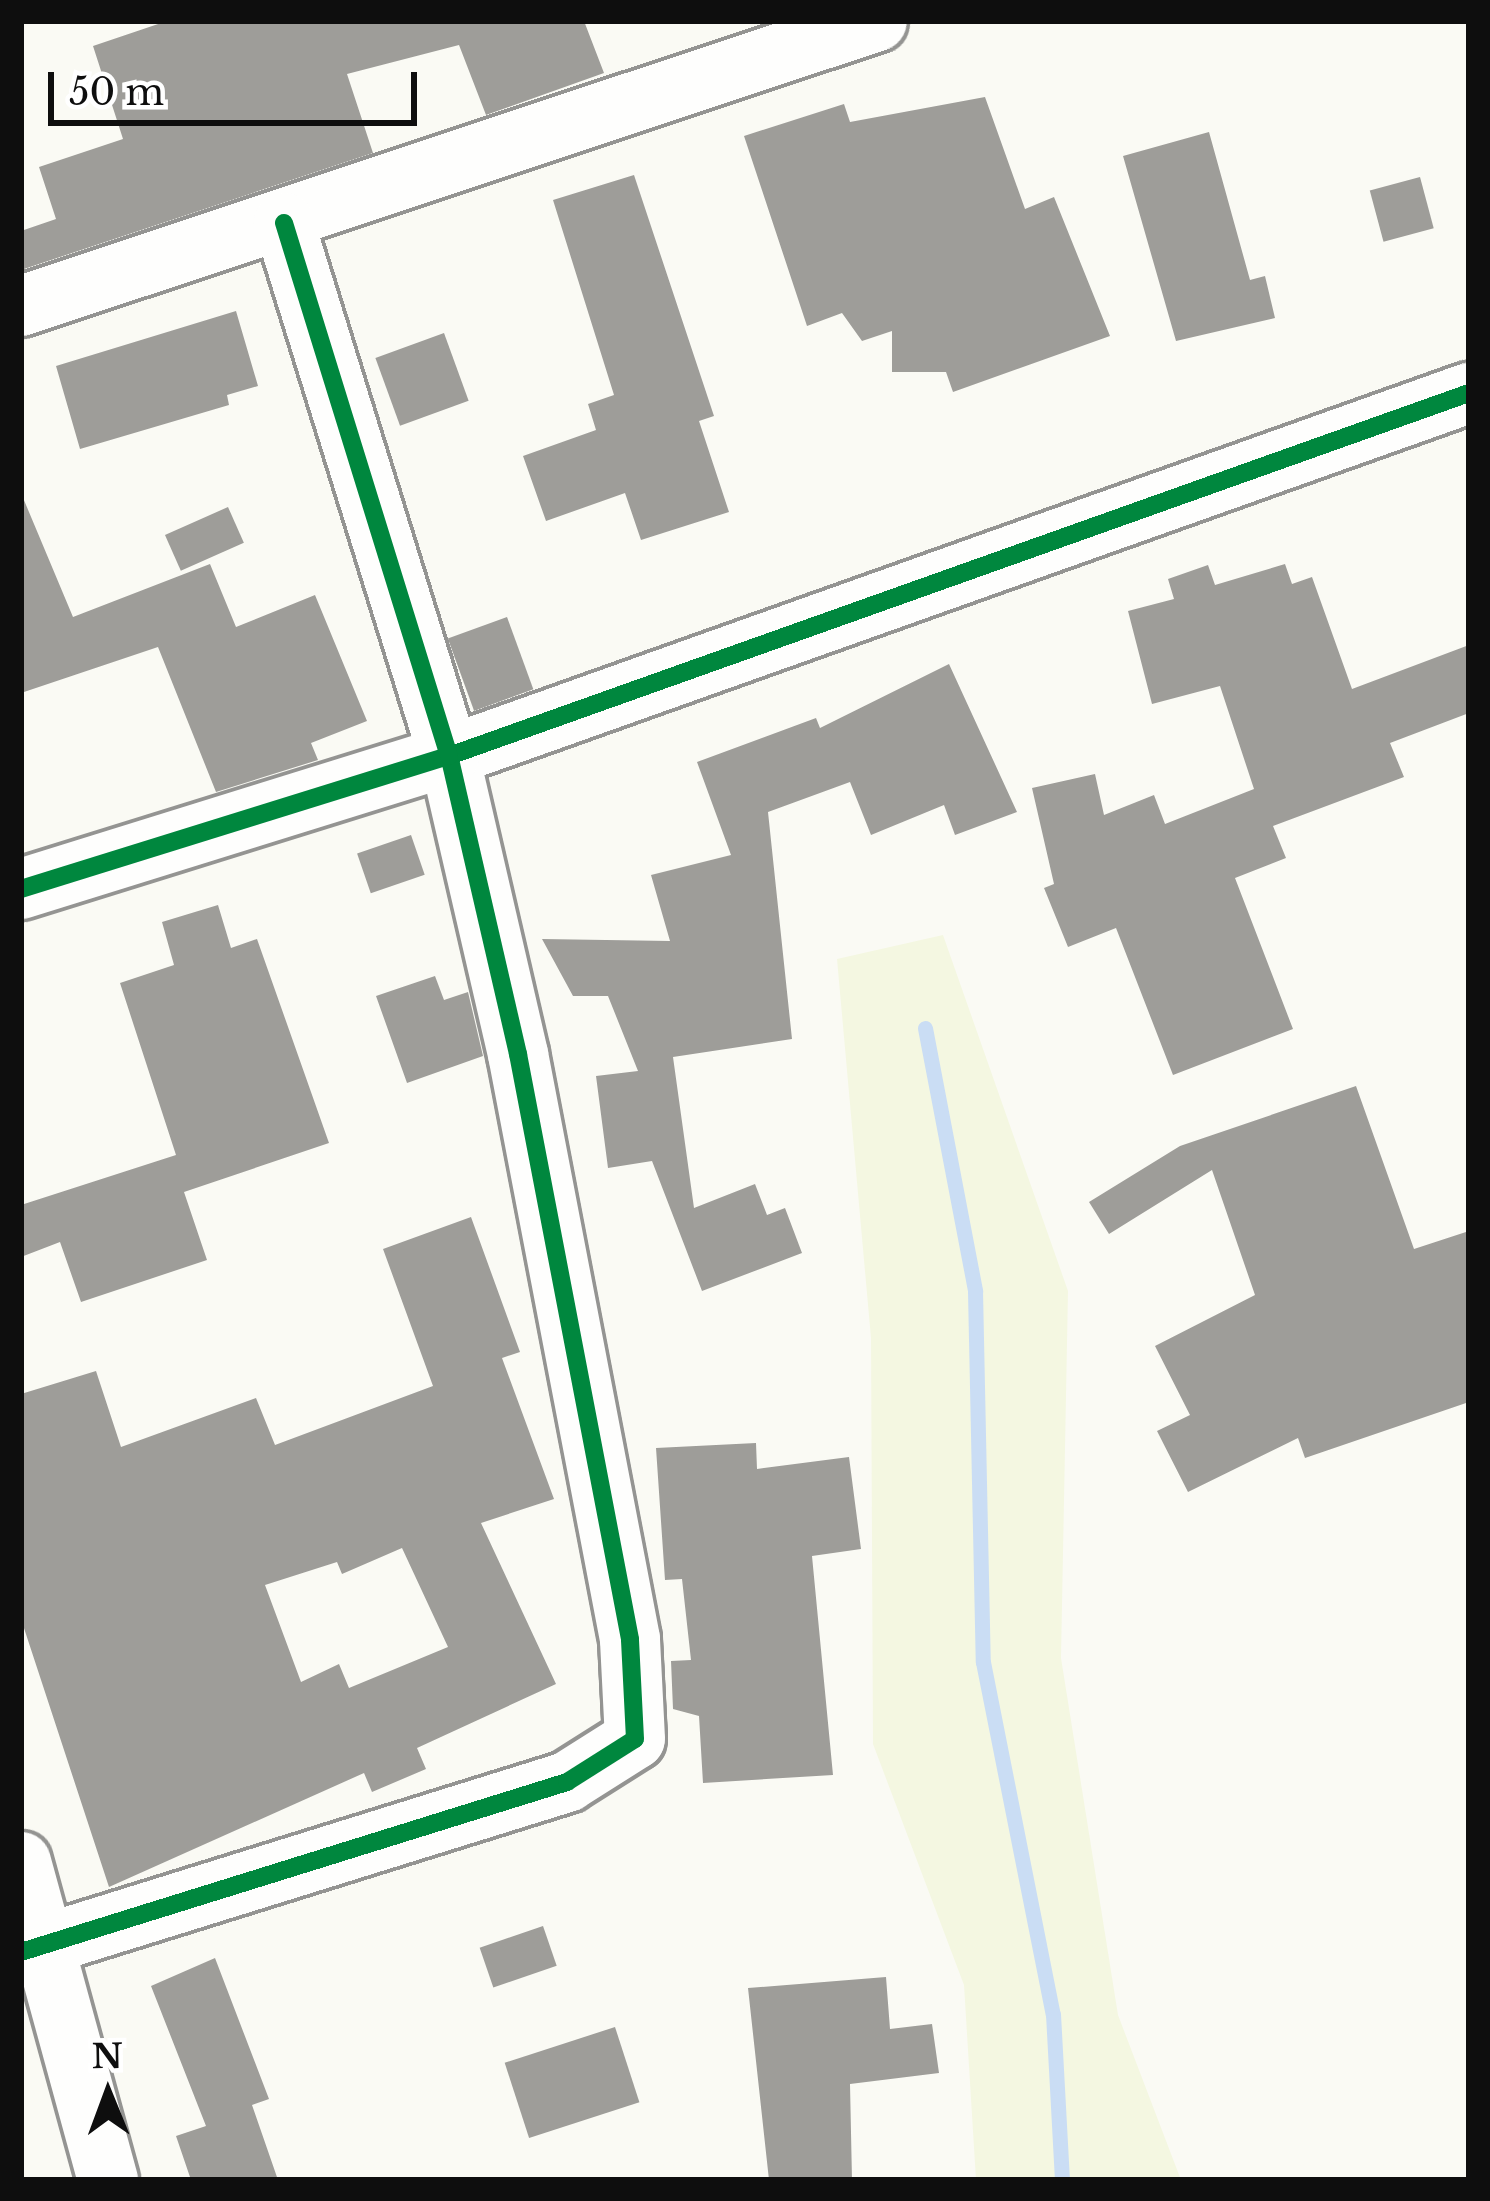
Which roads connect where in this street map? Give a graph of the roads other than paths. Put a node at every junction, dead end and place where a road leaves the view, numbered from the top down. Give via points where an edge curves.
1 (877, 21) edge
2 (284, 223) junction
3 (21, 307) edge
4 (1469, 393) edge
5 (448, 756) junction
6 (21, 889) edge
7 (21, 1862) edge
8 (30, 1949) edge
9 (108, 2180) edge

1 - 2 street
2 - 3 street
2 - 5 street
4 - 5 street
5 - 6 street
5 - 8 street via 630,1639 634,1739 567,1782
7 - 8 street
8 - 9 street

